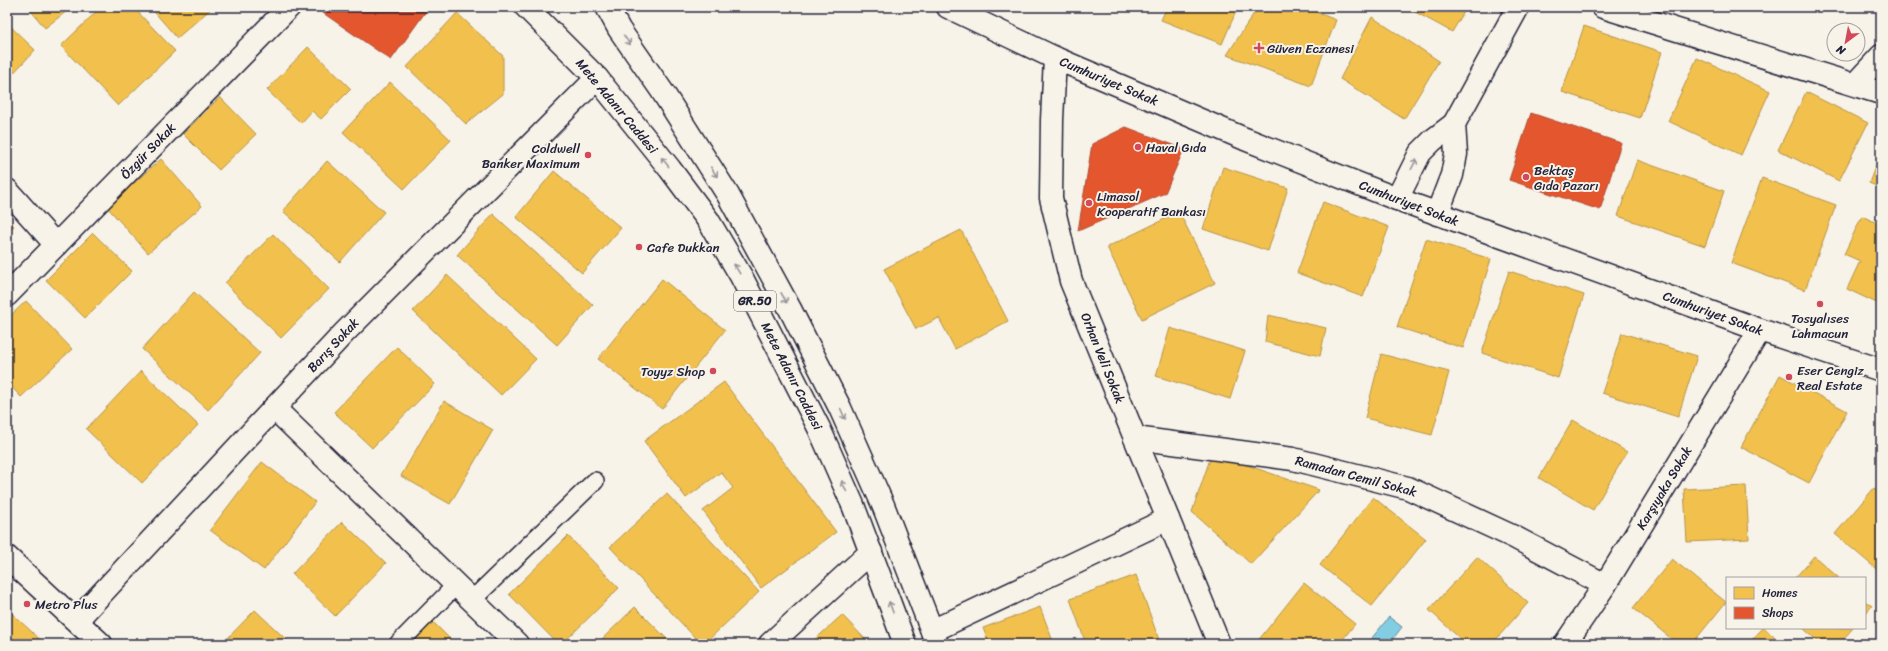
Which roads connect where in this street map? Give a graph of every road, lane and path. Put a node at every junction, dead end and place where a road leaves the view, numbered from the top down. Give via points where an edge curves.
1 (289, 7) edge
2 (526, 7) edge
3 (607, 7) edge
4 (948, 7) edge
5 (1518, 7) edge
6 (1602, 7) edge
7 (1881, 56) edge
8 (1055, 58) junction
9 (597, 78) junction
10 (1855, 84) junction
11 (1881, 93) edge
12 (1454, 124) junction
13 (7, 190) edge
14 (1397, 199) junction
15 (1437, 214) junction
16 (56, 245) junction
17 (7, 295) edge
18 (1760, 330) junction
19 (1881, 370) edge
20 (274, 408) junction
21 (1135, 438) junction
22 (595, 481) dead end
23 (1168, 518) junction
24 (871, 552) junction
25 (7, 557) edge
26 (456, 584) junction
27 (1605, 585) junction
28 (472, 600) junction
29 (77, 620) junction
30 (934, 638) edge
31 (101, 644) edge
32 (398, 644) edge
33 (517, 644) edge
34 (770, 644) edge
35 (905, 644) edge
36 (1219, 644) edge
37 (1565, 644) edge

1 - 16 street, Özgür Sokak
2 - 9 street, Mete Adanır Caddesi / GR.50
3 -> 30 street, GR.50 via 728,195 790,310 840,408 883,505
4 - 8 street, Cumhuriyet Sokak
5 - 12 street
6 - 10 street
7 - 10 street
8 - 14 street, Cumhuriyet Sokak via 1245,139
8 - 21 street, Orhan Veli Sokak via 1051,198 1071,281
9 - 20 street, Barış Sokak via 344,333
24 -> 9 street, Mete Adanır Caddesi / GR.50 via 819,428 741,276 708,220
10 - 11 street
14 -> 12 street via 1420,153
12 - 15 street via 1456,154 1452,174
13 - 16 street
14 - 15 street, Cumhuriyet Sokak
15 - 18 street, Cumhuriyet Sokak
16 - 17 street, Özgür Sokak
18 - 19 street, Cumhuriyet Sokak
18 - 27 street, Karşıyaka Sokak
20 - 26 street
20 - 29 street, Barış Sokak
21 - 23 street, Orhan Veli Sokak
21 - 27 street, Ramadan Cemil Sokak via 1293,459 1408,488 1514,537
22 - 28 lane
23 - 30 street
23 - 36 street, Orhan Veli Sokak
24 - 34 street
35 -> 24 street, Mete Adanır Caddesi / GR.50
25 - 29 street
26 - 28 street
26 - 32 lane
27 - 37 street, Karşıyaka Sokak
28 - 33 street
29 - 31 street

